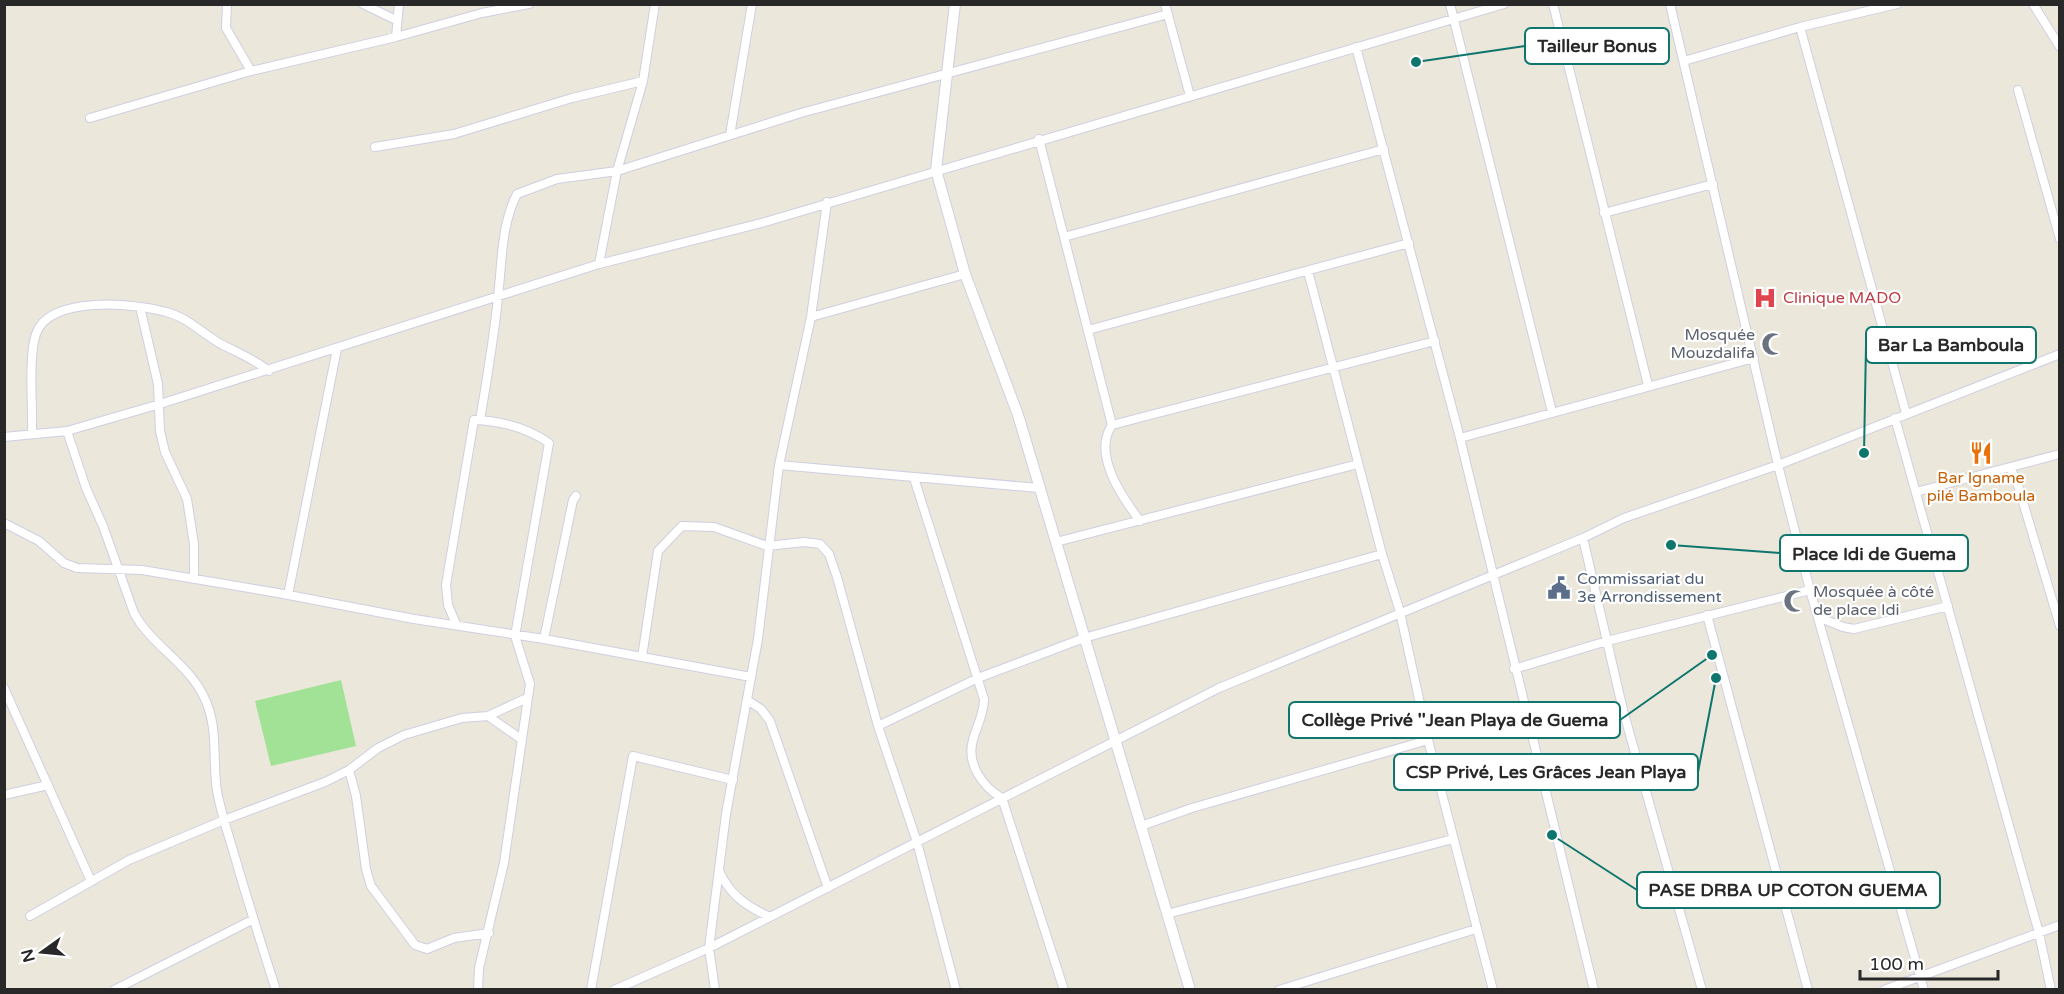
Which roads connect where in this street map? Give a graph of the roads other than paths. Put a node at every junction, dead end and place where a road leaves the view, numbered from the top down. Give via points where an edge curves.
1 (227, 4) edge
2 (363, 4) edge
3 (399, 4) edge
4 (529, 4) edge
5 (655, 4) edge
6 (753, 4) edge
7 (955, 4) edge
8 (1450, 4) edge
9 (1504, 4) edge
10 (1553, 4) edge
11 (1670, 4) edge
12 (1897, 4) edge
13 (2033, 4) edge
14 (483, 8) edge
15 (1166, 9) edge
16 (1454, 19) junction
17 (396, 20) junction
18 (1800, 27) junction
19 (396, 37) junction
20 (2060, 47) edge
21 (1356, 48) junction
22 (1684, 61) junction
23 (251, 71) junction
24 (947, 74) junction
25 (643, 81) junction
26 (2018, 90) dead end
27 (1190, 96) junction
28 (90, 118) dead end
29 (730, 135) junction
30 (1039, 139) junction
31 (375, 147) dead end
32 (1384, 149) junction
33 (936, 170) junction
34 (617, 171) junction
35 (1713, 184) junction
36 (827, 202) junction
37 (1604, 213) junction
38 (1064, 237) junction
39 (2060, 239) edge
40 (1409, 243) junction
41 (599, 264) junction
42 (1308, 271) junction
43 (965, 274) junction
44 (498, 295) junction
45 (140, 307) junction
46 (811, 317) junction
47 (1088, 330) junction
48 (1434, 341) junction
49 (337, 350) junction
50 (2060, 354) edge
51 (1754, 358) junction
52 (1332, 366) junction
53 (269, 370) junction
54 (1648, 385) junction
55 (160, 404) junction
56 (1552, 412) junction
57 (1906, 413) junction
58 (1895, 418) junction
59 (480, 420) junction
60 (1112, 424) junction
61 (67, 430) junction
62 (32, 434) junction
63 (4, 437) edge
64 (1460, 438) junction
65 (2060, 454) edge
66 (1358, 464) junction
67 (779, 465) junction
68 (1778, 465) junction
69 (2010, 467) junction
70 (914, 478) junction
71 (1040, 488) junction
72 (1916, 492) junction
73 (576, 496) dead end
74 (1140, 521) junction
75 (4, 523) edge
76 (1583, 538) junction
77 (1056, 542) junction
78 (767, 546) junction
79 (1382, 554) junction
80 (119, 568) junction
81 (1492, 575) junction
82 (194, 579) junction
83 (1810, 590) junction
84 (288, 595) junction
85 (1948, 606) junction
86 (1400, 612) junction
87 (1707, 615) junction
88 (1818, 617) junction
89 (456, 624) junction
90 (2060, 626) edge
91 (515, 636) junction
92 (1084, 638) junction
93 (544, 639) junction
94 (1607, 641) junction
95 (642, 657) junction
96 (1514, 669) junction
97 (751, 677) junction
98 (978, 678) junction
99 (4, 688) edge
100 (527, 698) junction
101 (747, 700) junction
102 (488, 716) junction
103 (878, 726) junction
104 (521, 740) junction
105 (1115, 740) junction
106 (1428, 740) junction
107 (349, 770) junction
108 (733, 780) junction
109 (48, 785) junction
110 (4, 795) edge
111 (1002, 798) junction
112 (224, 820) junction
113 (1141, 826) junction
114 (1453, 839) junction
115 (916, 842) junction
116 (719, 871) junction
117 (91, 881) junction
118 (828, 888) junction
119 (1167, 914) junction
120 (30, 916) dead end
121 (770, 917) junction
122 (252, 920) junction
123 (2060, 925) edge
124 (1476, 929) junction
125 (489, 933) junction
126 (2039, 933) junction
127 (710, 948) junction
128 (1921, 976) junction
129 (114, 990) edge
130 (276, 990) edge
131 (478, 990) edge
132 (591, 990) edge
133 (614, 990) edge
134 (715, 990) edge
135 (956, 990) edge
136 (1064, 990) edge
137 (1190, 990) edge
138 (1279, 990) edge
139 (1493, 990) edge
140 (1594, 990) edge
141 (1702, 990) edge
142 (1808, 990) edge
143 (1884, 990) edge
144 (1924, 990) edge
145 (2052, 990) edge

1 - 23 street via 226,28
2 - 17 street
3 - 17 street
4 - 14 street
5 - 25 street
6 - 29 street
7 - 24 street
8 - 16 street
9 - 16 street
10 - 37 street
11 - 22 street
12 - 18 street
13 - 20 street
14 - 19 street
15 - 24 street
15 - 27 street
16 - 21 street
16 - 56 street
17 - 19 street
18 - 22 street
18 - 57 street
19 - 23 street
21 - 27 street
21 - 32 street
22 - 35 street
23 - 28 street
24 - 29 street
24 - 33 street
25 - 31 street via 454,134
25 - 34 street
26 - 39 street
27 - 30 street
29 - 34 street
30 - 33 street
30 - 38 street
32 - 38 street
32 - 40 street
33 - 36 street
33 - 43 street
34 - 41 street
34 - 44 street via 557,179 517,194 509,215
35 - 37 street
35 - 51 street
36 - 41 street via 765,222
36 - 46 street
37 - 54 street
38 - 47 street
40 - 42 street
40 - 48 street
41 - 44 street
42 - 47 street
42 - 52 street
43 - 46 street
43 - 71 street via 1018,415
44 - 49 street
44 - 59 street
45 - 53 street via 182,318
45 - 55 street
45 - 62 street via 76,307 43,321 33,352
46 - 67 street
47 - 60 street
48 - 52 street
48 - 64 street
49 - 53 street
49 - 84 street
50 - 57 street
51 - 54 street
51 - 68 street
52 - 60 street
52 - 66 street
53 - 55 street
54 - 56 street
55 - 61 street
55 - 82 street via 165,452 182,484 189,508
56 - 64 street
57 - 58 street
58 - 68 street
58 - 72 street
59 - 89 street via 474,420 446,585 448,605
59 - 91 street via 507,423 549,443
60 - 74 street via 1104,441 1107,457 1122,495
61 - 62 street
61 - 80 street
62 - 63 street
64 - 81 street
65 - 69 street
66 - 74 street
66 - 79 street
67 - 70 street
67 - 78 street
68 - 76 street via 1624,518
68 - 83 street
69 - 72 street
69 - 90 street
70 - 71 street
70 - 98 street
71 - 77 street
72 - 85 street
73 - 93 street
74 - 77 street
75 - 80 street via 39,541 64,563 77,568
76 - 81 street
76 - 94 street
77 - 92 street
78 - 95 street via 714,527 682,526 667,538 658,551
78 - 97 street
78 - 103 street via 820,544 829,554
79 - 86 street
79 - 92 street
80 - 82 street
80 - 112 street via 139,623 185,668 204,695 213,719 217,790
81 - 86 street
81 - 96 street
82 - 84 street
83 - 87 street
83 - 88 street
84 - 89 street
85 - 88 street via 1854,629
85 - 126 street
86 - 105 street via 1219,688
86 - 106 street
87 - 94 street
87 - 142 street
88 - 128 street
89 - 91 street
91 - 93 street
91 - 100 street via 530,684
92 - 98 street
92 - 105 street
93 - 95 street
94 - 96 street
94 - 141 street
95 - 97 street
96 - 140 street
97 - 101 street
98 - 103 street
98 - 111 street via 984,710 971,744 972,753 984,787
99 - 109 street
100 - 102 street
100 - 104 street
101 - 108 street
101 - 118 street via 761,709 770,722
102 - 104 street
102 - 107 street via 462,718 404,735
103 - 115 street
104 - 125 street via 504,863
105 - 111 street
105 - 113 street
106 - 113 street
106 - 114 street
107 - 112 street
107 - 125 street via 371,886 415,945 427,949 454,938
108 - 116 street
108 - 132 street via 633,756
109 - 110 street
109 - 117 street
111 - 115 street
111 - 136 street
112 - 117 street via 129,860
112 - 122 street
113 - 119 street
114 - 119 street
114 - 124 street
115 - 118 street
115 - 135 street
116 - 121 street via 736,897
116 - 127 street
117 - 120 street
118 - 121 street
119 - 137 street
121 - 127 street
122 - 129 street
122 - 130 street
123 - 126 street
124 - 138 street
124 - 139 street
125 - 131 street via 479,968
126 - 128 street
126 - 145 street
127 - 133 street
127 - 134 street
128 - 143 street
128 - 144 street

